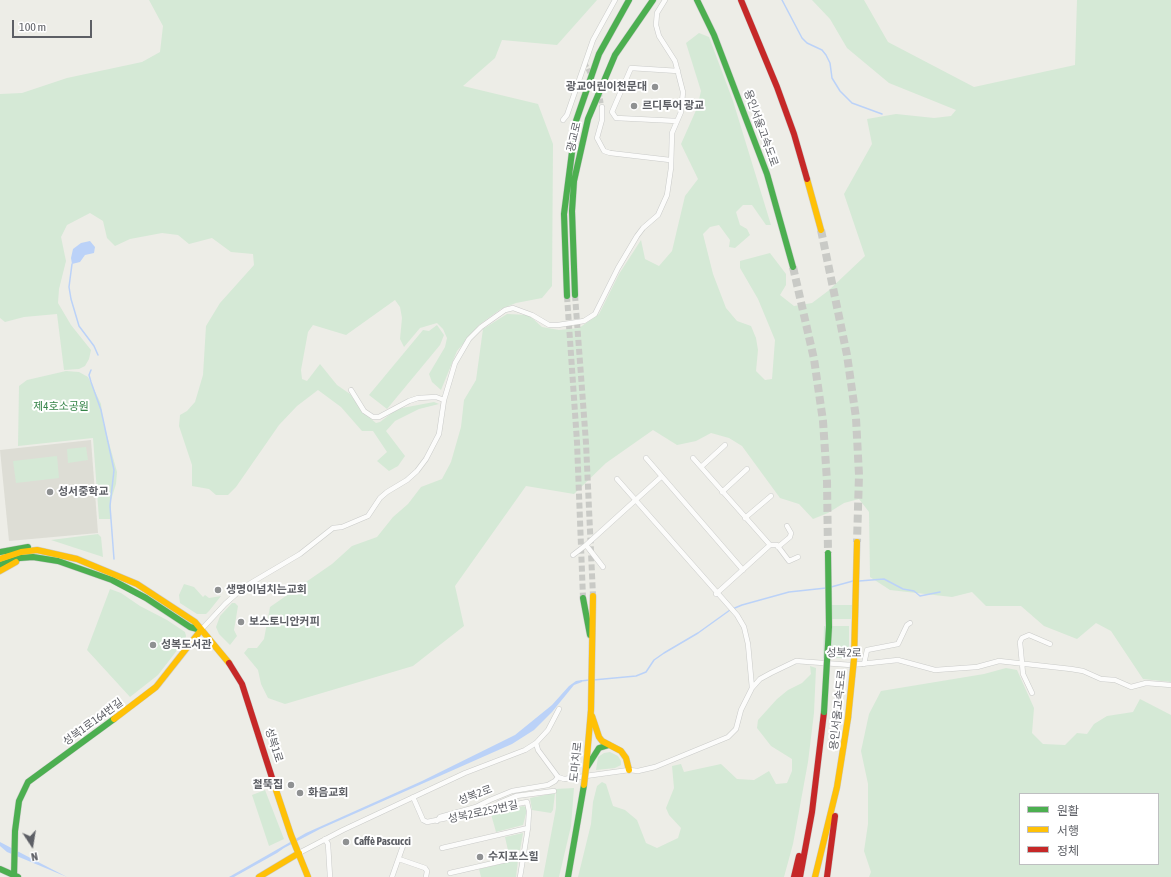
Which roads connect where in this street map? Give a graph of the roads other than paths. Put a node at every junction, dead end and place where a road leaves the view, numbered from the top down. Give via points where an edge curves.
1 (615, 0) edge
2 (629, 0) edge
3 (653, 0) edge
4 (665, 0) edge
5 (697, 0) edge
6 (742, 0) edge
7 (678, 71) junction
8 (602, 107) tunnel mouth
9 (563, 120) dead end
10 (677, 121) junction
11 (670, 160) junction
12 (821, 230) tunnel mouth
13 (793, 267) tunnel mouth
14 (575, 295) tunnel mouth
15 (567, 296) tunnel mouth
16 (351, 390) dead end
17 (444, 400) junction
18 (725, 445) dead end
19 (646, 458) dead end
20 (693, 458) dead end
21 (701, 468) junction
22 (747, 469) dead end
23 (661, 477) junction
24 (617, 479) dead end
25 (722, 492) junction
26 (771, 496) dead end
27 (634, 500) junction
28 (745, 518) junction
29 (787, 526) dead end
30 (857, 542) tunnel mouth
31 (586, 545) junction
32 (770, 545) junction
33 (778, 547) junction
34 (44, 551) junction
35 (0, 552) edge
36 (828, 553) tunnel mouth
37 (573, 555) dead end
38 (798, 557) dead end
39 (26, 558) junction
40 (0, 559) edge
41 (0, 565) edge
42 (603, 567) dead end
43 (743, 570) junction
44 (0, 572) edge
45 (716, 594) junction
46 (593, 596) tunnel mouth
47 (583, 598) tunnel mouth
48 (910, 623) dead end
49 (201, 630) junction
50 (1050, 644) dead end
51 (592, 648) junction
52 (864, 664) junction
53 (1022, 664) junction
54 (1171, 685) edge
55 (752, 688) junction
56 (1032, 692) dead end
57 (559, 709) dead end
58 (591, 710) junction
59 (536, 744) junction
60 (610, 746) junction
61 (586, 768) junction
62 (629, 770) junction
63 (558, 776) junction
64 (816, 777) junction
65 (837, 787) junction
66 (554, 791) dead end
67 (525, 795) junction
68 (413, 797) junction
69 (527, 802) junction
70 (496, 809) junction
71 (437, 821) junction
72 (528, 828) junction
73 (325, 839) junction
74 (404, 843) dead end
75 (442, 848) dead end
76 (297, 850) junction
77 (524, 856) junction
78 (399, 859) junction
79 (0, 869) edge
80 (450, 873) dead end
81 (15, 876) edge
82 (259, 877) edge
83 (308, 877) edge
84 (330, 877) edge
85 (392, 877) edge
86 (426, 877) edge
87 (520, 877) edge
88 (568, 877) edge
89 (794, 877) edge
90 (800, 877) edge
91 (815, 877) edge
92 (827, 877) edge

1 - 9 street via 593,40
2 - 15 main road, 광교로 via 599,54 576,121 568,166 564,214
3 - 14 main road, 광교로 via 615,55 588,119 574,181 572,211
4 - 7 street via 657,13 656,25
5 - 13 main road, 용인서울고속도로 via 714,35 767,174
6 - 12 main road via 794,134
7 - 10 street via 683,92 681,112
7 - 10 street via 631,68 612,112 616,118
8 - 11 street via 602,120 597,138 604,151
10 - 11 street via 672,133
11 - 17 street via 667,195 663,206 637,236 595,314 584,321 550,325 526,312 513,308 505,310 481,327 465,345 455,363
16 - 17 street via 364,411 372,417 379,416 409,400 431,396
17 - 49 street via 439,434 417,471 384,495 368,516 333,528 300,554 244,587
18 - 21 street
19 - 23 street
20 - 21 street
21 - 25 street
22 - 25 street
23 - 27 street
23 - 43 street
24 - 27 street
25 - 28 street
26 - 28 street
27 - 31 street
27 - 45 street
28 - 32 street
29 - 33 street via 791,533 790,537
30 - 65 main road, 용인서울고속도로, bridge via 855,636 848,718
31 - 37 street
31 - 42 street
32 - 33 street
32 - 43 street
33 - 38 street via 789,561
34 - 35 main road, 성복1로 via 33,547
34 - 40 main road, 성복1로 via 21,552
34 - 49 main road, 성복1로 via 77,559 137,584 195,622
36 - 64 main road, 용인서울고속도로, bridge via 829,627 824,712
39 - 41 main road, 성복1로
39 - 44 main road
39 - 49 main road, 성복1로 via 50,559 108,578 146,598 190,627
43 - 45 street
45 - 55 street via 737,615 744,627
46 - 51 main road
47 - 51 main road
48 - 52 street via 898,644 867,650
49 - 76 main road, 성복1로 via 226,657 244,688
49 - 81 main road, 성복1로164번길 via 156,687 28,782 19,801 15,835
50 - 53 street via 1029,635 1022,638
51 - 58 main road, 도마치로
52 - 53 street, 성복2로 via 902,660 929,670 939,670 977,667 999,661
52 - 55 street, 성복2로 via 839,666 796,661 771,672
53 - 54 street, 성복2로 via 1083,671 1131,687 1146,683
53 - 56 street via 1023,674
55 - 62 street, 성복2로 via 741,710 736,729 728,737 655,767 638,771
57 - 59 street, 성복2로 via 548,730
58 - 60 main road via 599,737
58 - 61 main road, 도마치로
59 - 63 street
59 - 68 street, 성복2로
60 - 61 main road via 599,748
60 - 62 main road via 619,748 624,754
61 - 88 main road, 도마치로, bridge
62 - 63 street, 성복2로 via 569,780
63 - 71 street, 성복2로 via 548,785 512,791 476,807 440,817
64 - 89 main road
64 - 90 main road, 용인서울고속도로
65 - 91 main road, 용인서울고속도로
65 - 92 main road
66 - 67 street
67 - 69 street
67 - 70 street via 499,803
68 - 71 street via 423,820
68 - 73 street, 성복2로
69 - 70 street, 성복2로252번길
69 - 72 street, 성복2로252번길 via 530,811
70 - 71 street, 성복2로252번길
72 - 75 street
72 - 77 street, 성복2로252번길
73 - 76 street, 성복2로
73 - 84 street via 328,844
74 - 78 street
76 - 82 main road, 성복2로
76 - 83 main road, 성복1로
77 - 80 street
77 - 87 street, 성복2로252번길
78 - 85 street
78 - 86 street via 425,868
79 - 81 main road

